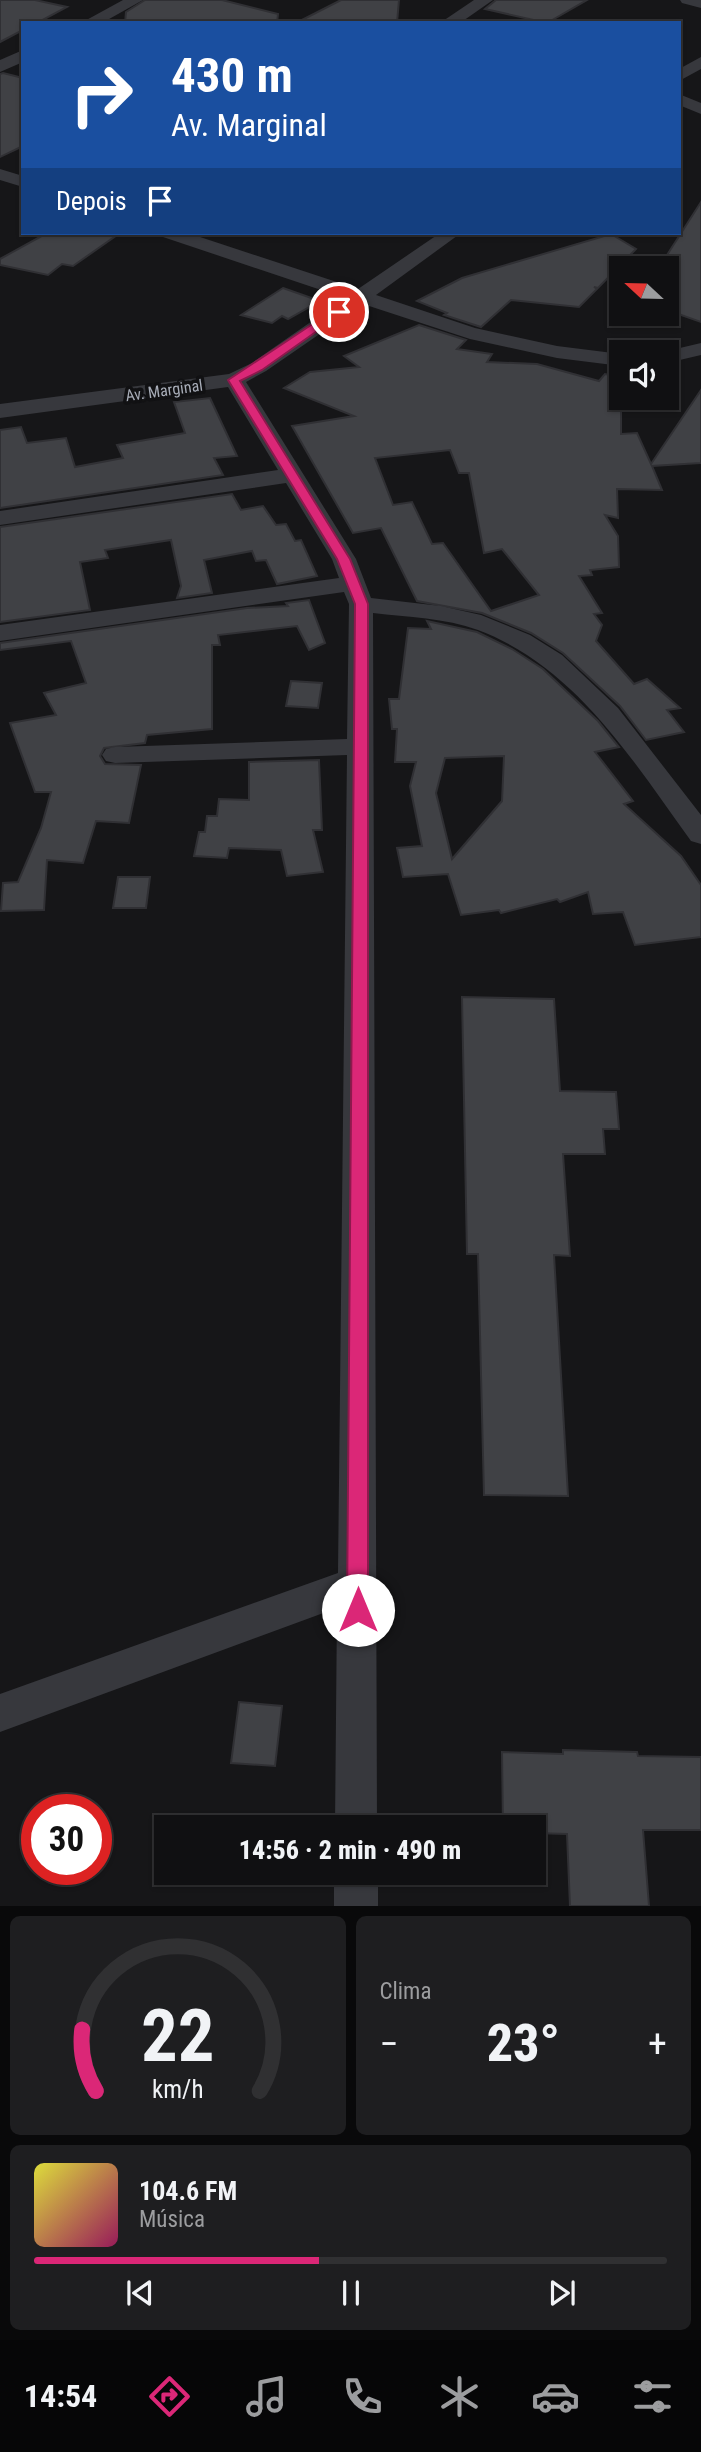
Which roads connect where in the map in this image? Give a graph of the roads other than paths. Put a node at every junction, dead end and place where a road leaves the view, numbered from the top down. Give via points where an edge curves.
1 (135, 0) edge
2 (485, 0) edge
3 (688, 0) edge
4 (701, 3) edge
5 (93, 21) edge
6 (451, 21) edge
7 (21, 56) edge
8 (701, 62) edge
9 (0, 67) edge
10 (681, 75) edge
11 (681, 100) edge
12 (701, 109) edge
13 (0, 174) edge
14 (21, 181) edge
15 (176, 235) edge
16 (449, 235) edge
17 (359, 298) junction
18 (701, 349) edge
19 (679, 354) edge
20 (609, 358) edge
21 (234, 380) junction
22 (0, 411) edge
23 (294, 475) junction
24 (0, 518) edge
25 (358, 593) junction
26 (0, 633) edge
27 (360, 747) junction
28 (115, 755) dead end
29 (701, 835) edge
30 (358, 1583) junction
31 (0, 1713) edge
32 (356, 1815) edge
33 (356, 1885) edge
34 (356, 1906) edge

1 - 5 street
2 - 6 street
3 - 4 street
7 - 9 street
8 - 10 street
11 - 12 street
13 - 14 street
15 - 17 street
16 - 17 street, Av. Marginal
17 - 20 street via 470,333
17 - 21 street, Av. Marginal
18 - 19 street
21 - 22 street, Av. Marginal
21 - 23 street
23 - 24 street
23 - 25 street via 344,559
25 - 26 street
25 - 27 street
25 - 29 street via 488,625 530,644 579,682
27 - 28 street
27 - 30 street
30 - 31 street
30 - 32 street
33 - 34 street

